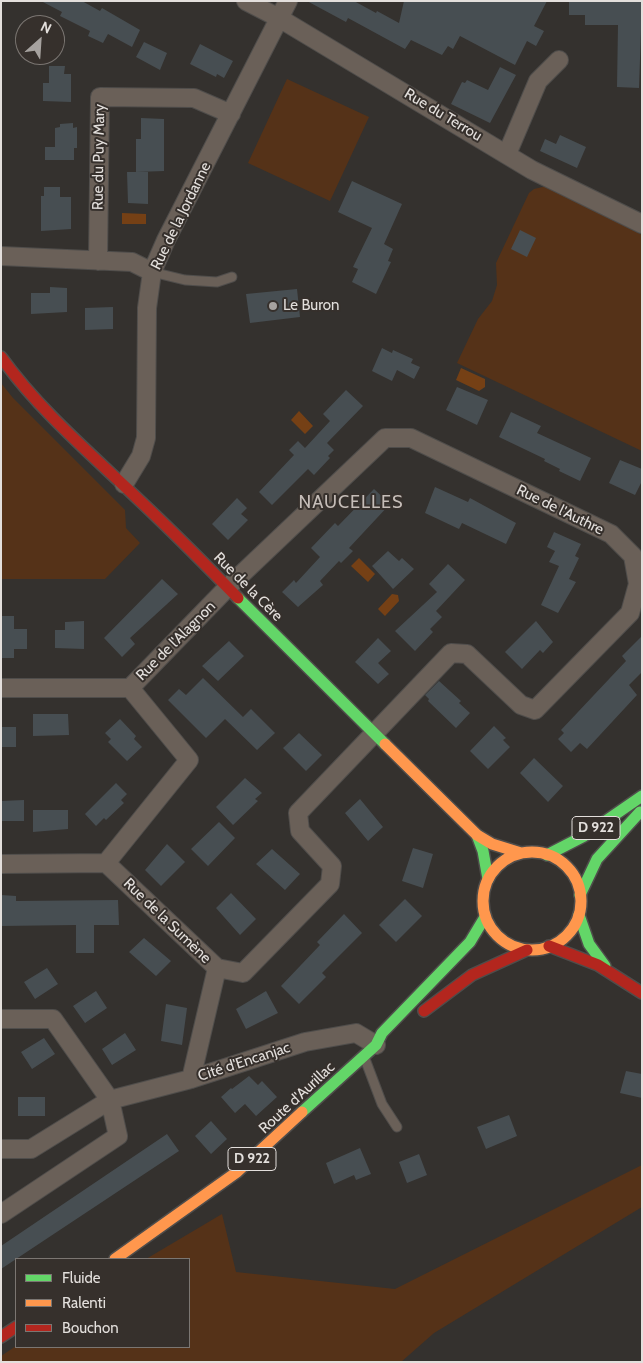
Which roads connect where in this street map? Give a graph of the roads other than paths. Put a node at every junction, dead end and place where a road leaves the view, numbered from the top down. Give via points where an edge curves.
1 (246, 1) edge
2 (288, 1) edge
3 (279, 18) junction
4 (558, 60) dead end
5 (231, 114) junction
6 (507, 154) junction
7 (642, 224) edge
8 (1, 256) edge
9 (98, 261) junction
10 (152, 272) junction
11 (232, 277) dead end
12 (1, 357) edge
13 (124, 484) junction
14 (227, 588) junction
15 (1, 688) edge
16 (130, 688) junction
17 (373, 734) junction
18 (642, 796) edge
19 (642, 810) edge
20 (477, 835) junction
21 (521, 854) junction
22 (547, 855) junction
23 (106, 863) junction
24 (1, 864) edge
25 (488, 879) junction
26 (580, 894) junction
27 (578, 915) junction
28 (485, 917) junction
29 (550, 946) junction
30 (527, 950) junction
31 (217, 968) junction
32 (607, 970) junction
33 (642, 993) edge
34 (418, 1017) dead end
35 (1, 1019) edge
36 (396, 1035) dead end
37 (370, 1051) junction
38 (191, 1079) junction
39 (110, 1100) junction
40 (397, 1127) dead end
41 (1, 1149) edge
42 (1, 1214) edge
43 (116, 1258) edge
44 (15, 1328) edge
45 (1, 1337) edge

1 - 3 street, Rue du Terrou
2 - 3 street, Rue de la Jordanne
3 - 5 street, Rue de la Jordanne
3 - 6 street, Rue du Terrou
4 - 6 street via 538,81
5 - 9 street, Rue du Puy Mary via 194,98 100,97
5 - 10 street, Rue de la Jordanne
6 - 7 street, Rue du Terrou via 532,170
8 - 9 street
9 - 10 street via 132,262
10 - 11 lane via 185,280 217,282
10 - 13 street, Rue de la Jordanne via 147,308 146,438 141,456
12 - 13 main road, Rue de la Cère via 16,379 50,416
13 - 14 main road, Rue de la Cère
14 - 16 street, Rue de l'Alagnon
14 - 17 main road, Rue de la Cère
14 - 17 street, Rue de l'Authre via 385,438 411,438 611,534 633,556 638,584 630,613 535,710 521,706 467,654 451,653
15 - 16 street, Rue de l'Alagnon
16 - 23 street via 189,760
17 - 20 main road, Rue de la Cère
17 - 31 street, Rue de la Sumène via 298,813 300,831 332,866 330,884 243,973
18 - 22 main road, D 922 via 588,835
19 - 26 main road, D 922 via 600,853
20 - 21 main road, Rue de la Cère
20 - 25 main road, Rue de la Cère via 484,851
21 - 22 main road
21 - 25 main road via 501,862
22 - 26 main road via 568,869
23 - 24 street
23 - 31 street, Rue de la Sumène
25 - 28 main road via 483,898
26 - 27 main road
27 - 29 main road via 570,931
27 - 32 main road via 589,944
28 - 30 main road via 500,938
28 - 37 main road, Route d'Aurillac / D 922 via 470,942 382,1032
29 - 30 main road
29 - 32 main road via 582,956
30 - 34 main road via 487,965 460,981
31 - 38 street
32 - 33 main road
35 - 39 street via 53,1020
36 - 37 main road, Route d'Aurillac / D 922
37 - 38 street, Cité d'Encanjac via 356,1033 305,1042
37 - 40 lane via 382,1104
37 - 43 main road, Route d'Aurillac / D 922 via 237,1172
38 - 39 street, Cité d'Encanjac
39 - 41 street, Cité d'Encanjac via 31,1149
39 - 42 street via 118,1136
44 - 45 main road

